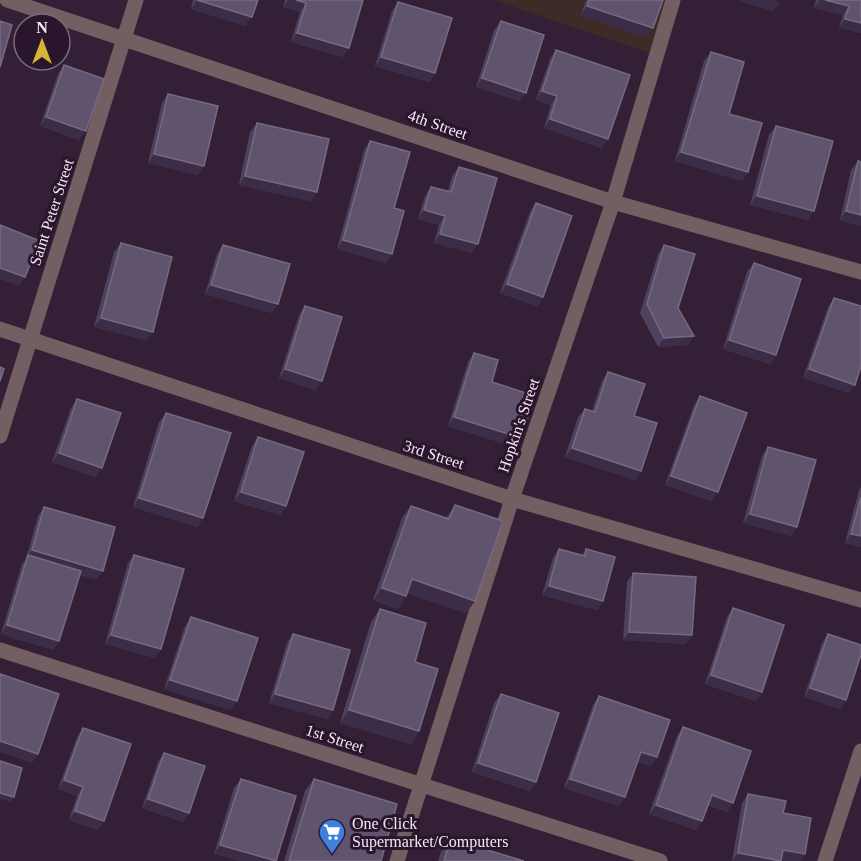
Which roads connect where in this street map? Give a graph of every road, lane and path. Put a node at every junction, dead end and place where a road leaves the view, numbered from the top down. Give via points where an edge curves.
1 (7, 0) edge
2 (136, 0) edge
3 (673, 0) edge
4 (126, 37) junction
5 (613, 202) junction
6 (861, 272) edge
7 (0, 329) edge
8 (30, 339) junction
9 (0, 436) edge
10 (512, 499) junction
11 (861, 600) edge
12 (0, 650) edge
13 (861, 751) edge
14 (856, 784) edge
15 (421, 785) junction
16 (398, 861) edge
17 (660, 861) edge
18 (825, 861) edge

1 - 4 street, 4th Street
2 - 4 street, Saint Peter Street
3 - 5 street, Hopkin's Street
4 - 5 street, 4th Street
4 - 8 street, Saint Peter Street
5 - 6 street, 4th Street
5 - 10 street, Hopkin's Street
7 - 8 street, 3rd Street
8 - 9 street, Saint Peter Street
8 - 10 street, 3rd Street
10 - 11 street, 3rd Street
10 - 15 street, Hopkin's Street
12 - 15 street, 1st Street
13 - 14 street
14 - 18 street
15 - 16 street, Hopkin's Street
15 - 17 street, 1st Street

